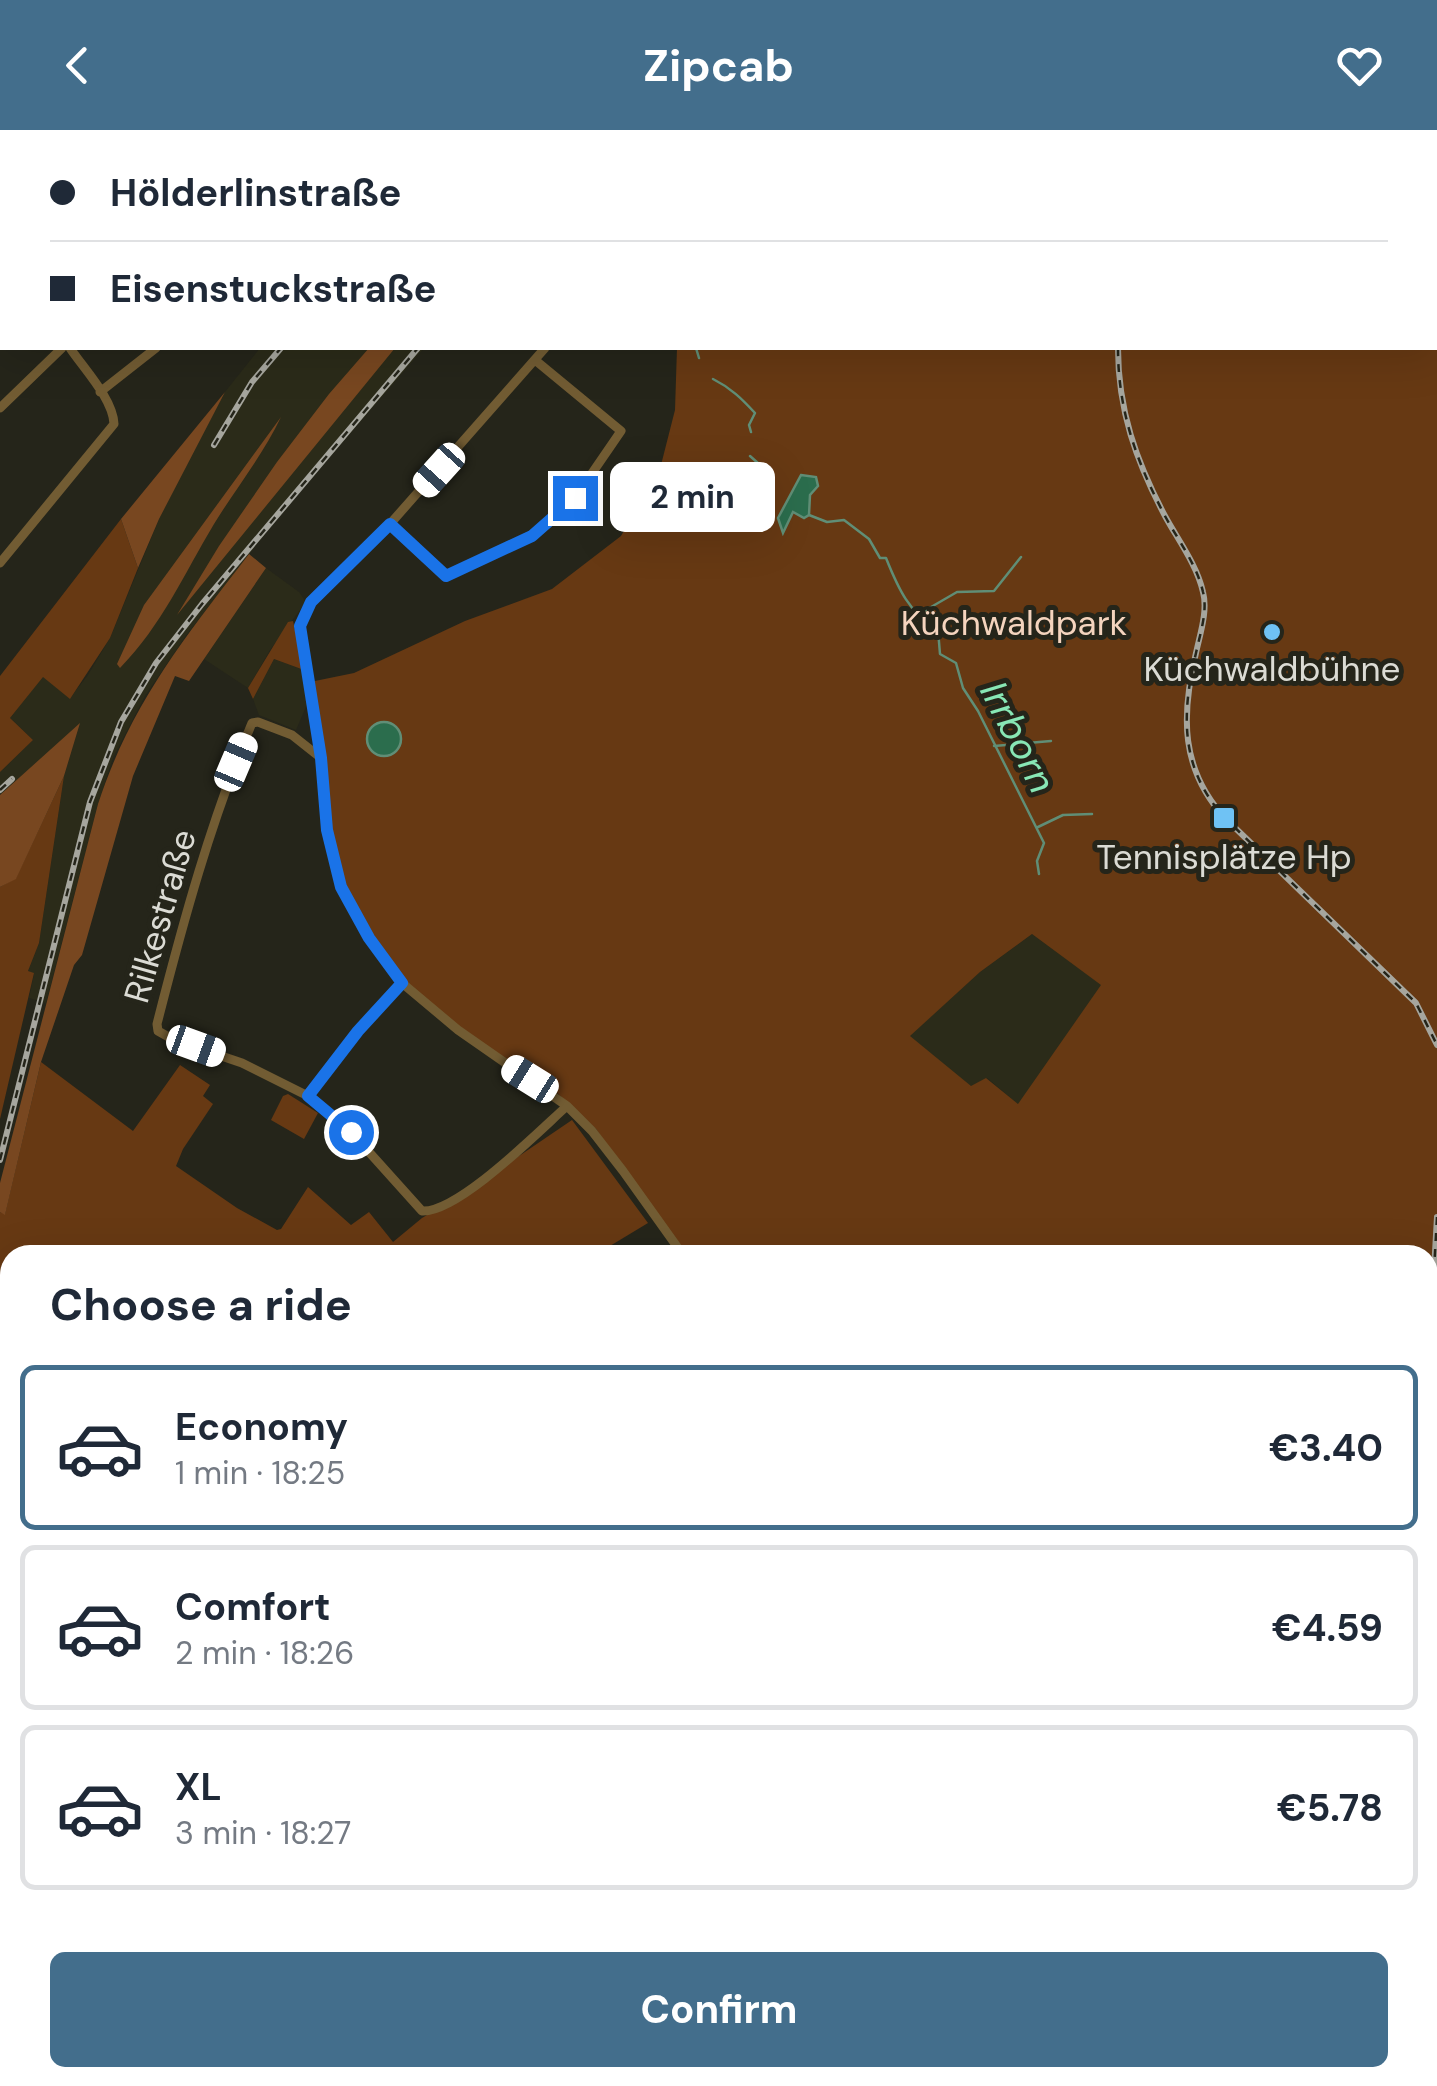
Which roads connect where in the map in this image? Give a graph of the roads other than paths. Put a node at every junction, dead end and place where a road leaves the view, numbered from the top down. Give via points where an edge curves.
1 (60, 350) edge
2 (71, 350) edge
3 (153, 350) edge
4 (543, 350) edge
5 (535, 360) junction
6 (100, 392) junction
7 (0, 408) edge
8 (390, 524) junction
9 (0, 563) edge
10 (321, 758) junction
11 (402, 983) junction
12 (308, 1096) junction
13 (566, 1106) junction
14 (675, 1245) edge

1 - 7 street
2 - 6 street
3 - 6 street
4 - 5 street
5 - 8 street
5 - 8 street via 621,432 575,498 532,536 446,576
6 - 9 street via 114,420
8 - 10 street via 311,602 300,626
10 - 11 street via 327,830 341,887
10 - 12 street, Rilkestraße via 292,735 252,723 187,907 157,1024 158,1032 174,1040
11 - 12 street
11 - 13 street
12 - 13 street via 351,1132 422,1211 434,1210 517,1154
13 - 14 street

